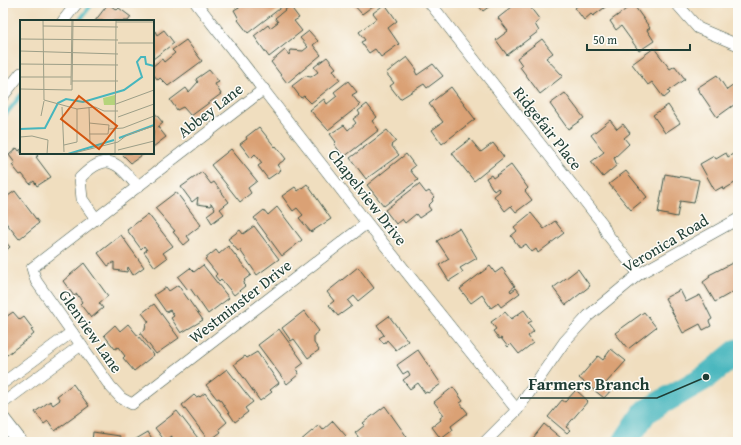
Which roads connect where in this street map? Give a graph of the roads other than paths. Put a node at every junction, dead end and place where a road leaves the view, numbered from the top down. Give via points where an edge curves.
1 (77, 3) edge
2 (196, 3) edge
3 (430, 3) edge
4 (676, 3) edge
5 (64, 20) edge
6 (738, 45) edge
7 (20, 74) edge
8 (264, 89) junction
9 (3, 96) edge
10 (138, 186) junction
11 (96, 219) junction
12 (738, 219) edge
13 (367, 224) junction
14 (32, 268) joint
15 (639, 274) junction
16 (72, 332) junction
17 (81, 344) junction
18 (3, 383) edge
19 (3, 403) edge
20 (132, 404) joint
21 (517, 410) junction
22 (3, 420) edge
23 (20, 442) edge
24 (485, 442) edge

1 - 5 street
2 - 8 street, Chapelview Drive
3 - 15 street, Ridgefair Place
4 - 6 street via 698,28
7 - 9 street
8 - 10 street, Abbey Lane
8 - 13 street, Chapelview Drive
10 - 11 street, Abbey Lane
10 - 11 street via 120,166 104,161 91,167 80,178 82,199
11 - 14 street, Abbey Lane
12 - 15 street, Veronica Road
13 - 20 street, Westminster Drive
13 - 21 street, Chapelview Drive
14 - 16 street, Glenview Lane via 36,281
15 - 21 street, Veronica Road via 588,316 565,341
16 - 17 street, Glenview Lane
16 - 18 street
17 - 19 street
17 - 20 street, Glenview Lane via 110,386 121,398
21 - 24 street, Veronica Road
22 - 23 main road

